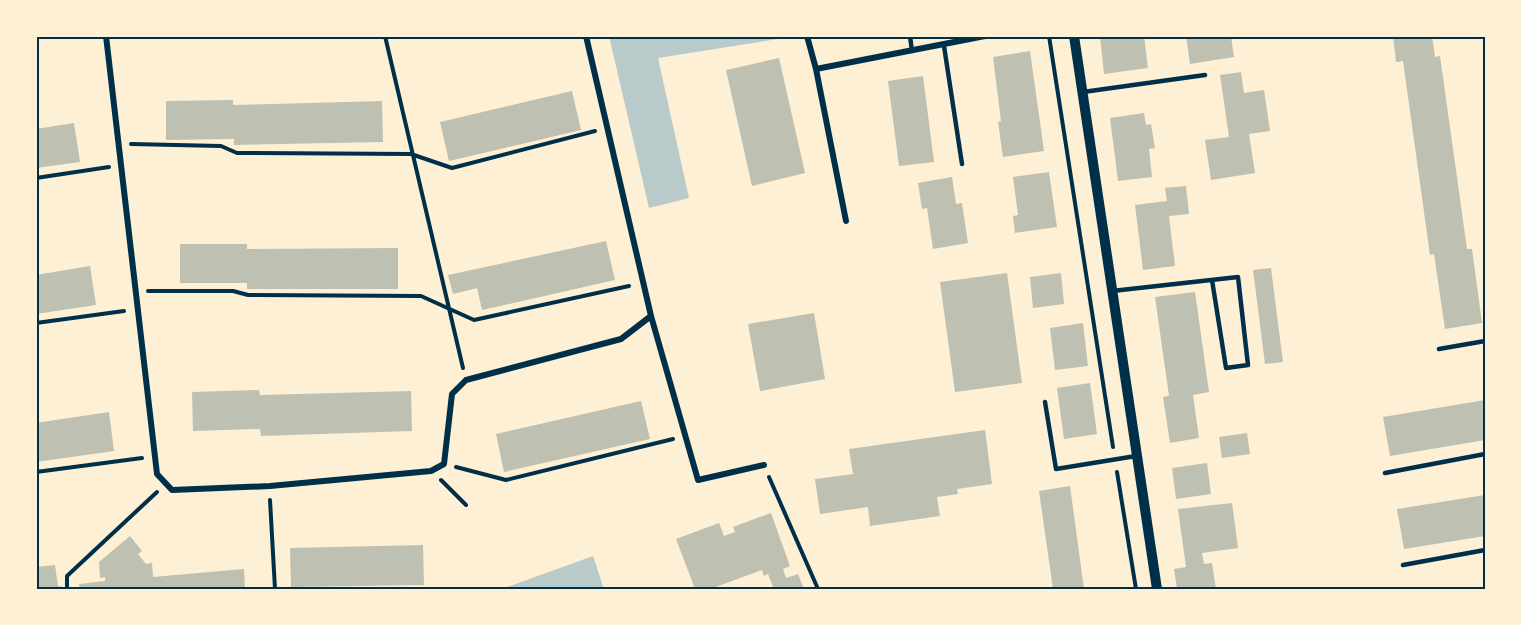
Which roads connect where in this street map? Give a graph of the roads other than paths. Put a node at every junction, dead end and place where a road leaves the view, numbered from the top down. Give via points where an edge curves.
1 (106, 36) edge
2 (586, 36) edge
3 (807, 36) edge
4 (910, 36) edge
5 (985, 36) edge
6 (1074, 36) edge
7 (944, 46) junction
8 (912, 52) junction
9 (816, 69) junction
10 (1205, 75) dead end
11 (1083, 92) junction
12 (962, 164) dead end
13 (846, 220) dead end
14 (1212, 280) junction
15 (1112, 291) junction
16 (651, 316) junction
17 (1485, 341) edge
18 (1439, 349) dead end
19 (1046, 402) dead end
20 (1485, 454) edge
21 (1136, 456) junction
22 (764, 465) road end
23 (1384, 473) dead end
24 (1485, 550) edge
25 (1403, 565) dead end
26 (1157, 589) edge

1 - 16 street via 157,474 172,490 270,486 431,471 444,464 452,394 466,380 621,339
2 - 16 street
3 - 9 street
4 - 8 lane
5 - 7 street
6 - 11 street
7 - 8 street
7 - 12 lane
8 - 9 street
9 - 13 street
10 - 11 lane
11 - 15 street
14 - 14 lane via 1238,277 1248,366 1226,368
14 - 15 lane
15 - 21 street
16 - 22 street via 698,480
17 - 18 lane
19 - 21 lane via 1056,469
20 - 23 lane
21 - 26 street
24 - 25 lane

